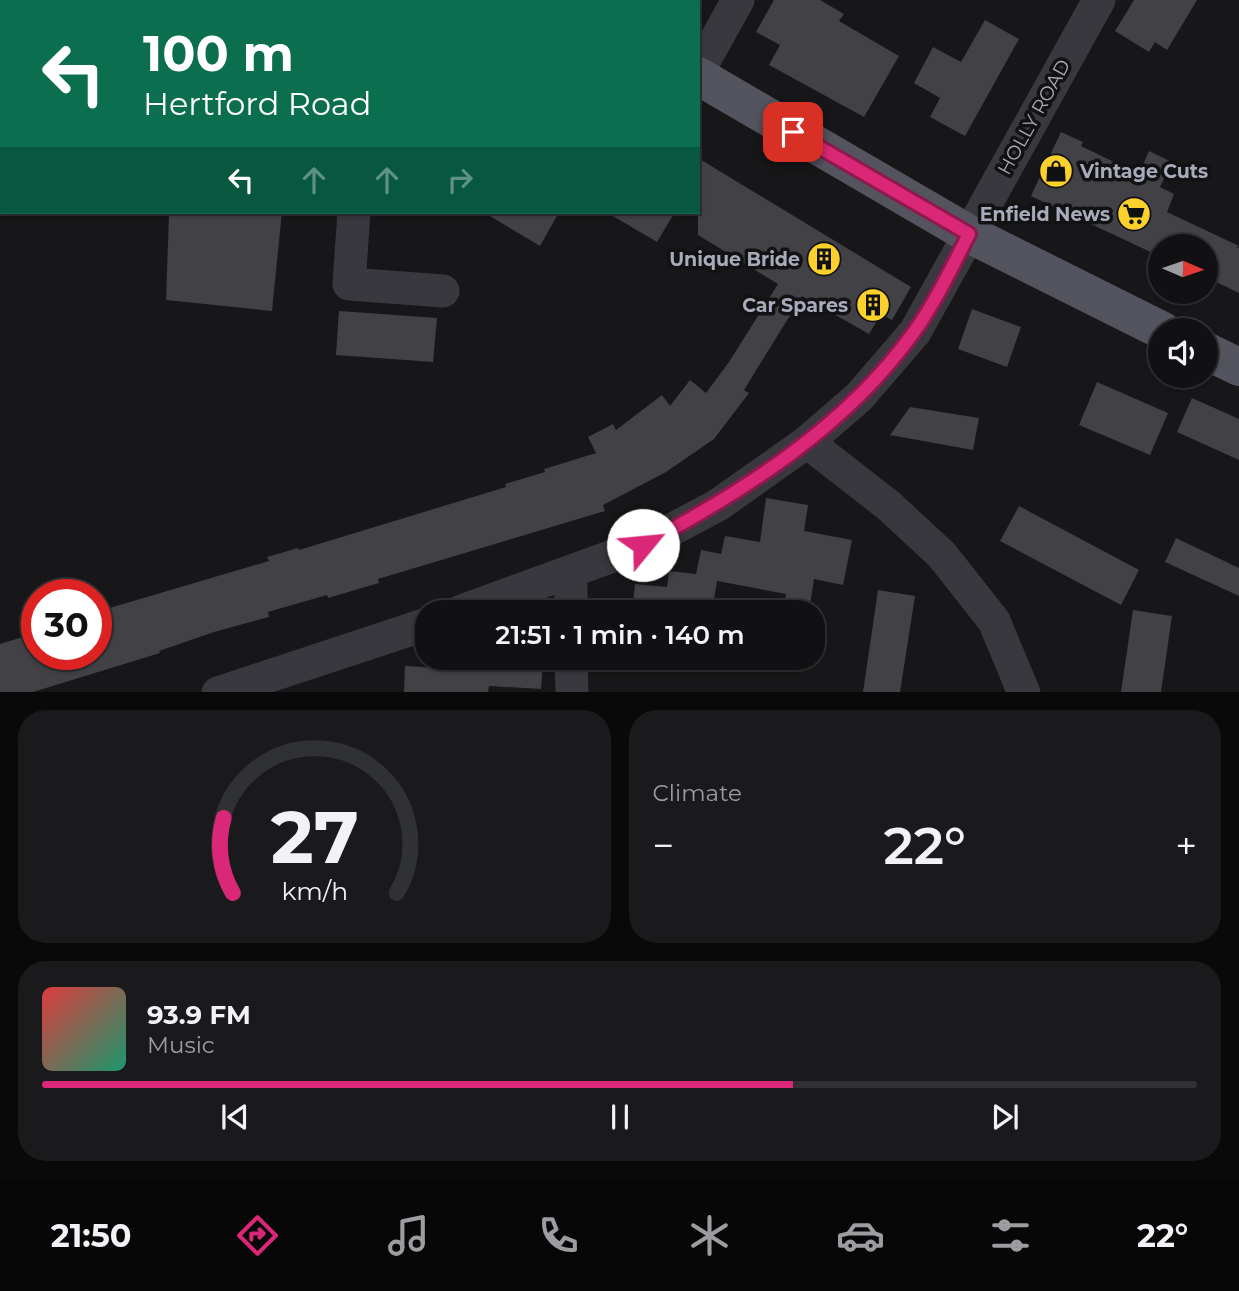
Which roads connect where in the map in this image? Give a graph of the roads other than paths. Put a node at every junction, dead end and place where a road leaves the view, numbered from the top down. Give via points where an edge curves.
1 (738, 0) edge
2 (1099, 0) edge
3 (700, 70) edge
4 (700, 75) edge
5 (355, 214) edge
6 (969, 234) junction
7 (443, 291) dead end
8 (1148, 324) edge
9 (1218, 357) edge
10 (1239, 367) edge
11 (807, 442) junction
12 (571, 572) junction
13 (493, 600) edge
14 (571, 600) edge
15 (415, 628) edge
16 (571, 670) edge
17 (226, 691) edge
18 (572, 692) edge
19 (1024, 692) edge

1 - 3 street
2 - 6 street, HOLLY ROAD
4 - 6 main road
5 - 7 street via 349,284
6 - 8 main road
6 - 11 street, HOLLY ROAD via 915,332 859,397
9 - 10 main road
11 - 12 street, HOLLY ROAD via 718,505 643,545
11 - 19 street via 888,505 942,555 994,621
12 - 13 street, HOLLY ROAD
12 - 14 street
15 - 17 street
16 - 18 street

